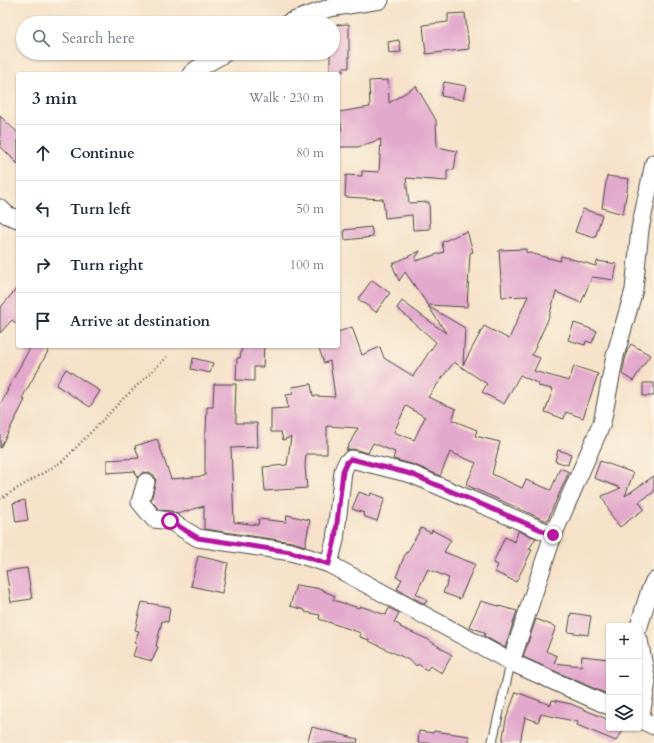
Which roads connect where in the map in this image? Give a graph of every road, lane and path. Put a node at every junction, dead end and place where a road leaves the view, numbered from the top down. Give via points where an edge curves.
1 (380, 0) edge
2 (307, 16) edge
3 (213, 60) edge
4 (193, 72) edge
5 (654, 163) edge
6 (0, 208) edge
7 (16, 218) edge
8 (167, 357) dead end
9 (146, 482) dead end
10 (0, 499) edge
11 (553, 535) junction
12 (329, 564) junction
13 (654, 580) edge
14 (640, 623) edge
15 (642, 656) edge
16 (511, 662) junction
17 (606, 705) edge
18 (644, 722) edge
19 (492, 743) edge

1 - 2 street via 329,8
3 - 4 street
5 - 11 street via 640,229 634,290 615,356 602,423
6 - 7 street via 7,215
8 - 10 path via 63,461
9 - 12 street via 140,502 154,519 170,521 198,538 291,552
11 - 12 street via 411,474 351,459 343,471 335,540
11 - 16 street
12 - 16 street
13 - 14 street
15 - 18 street via 647,682
16 - 17 street
16 - 19 lane

